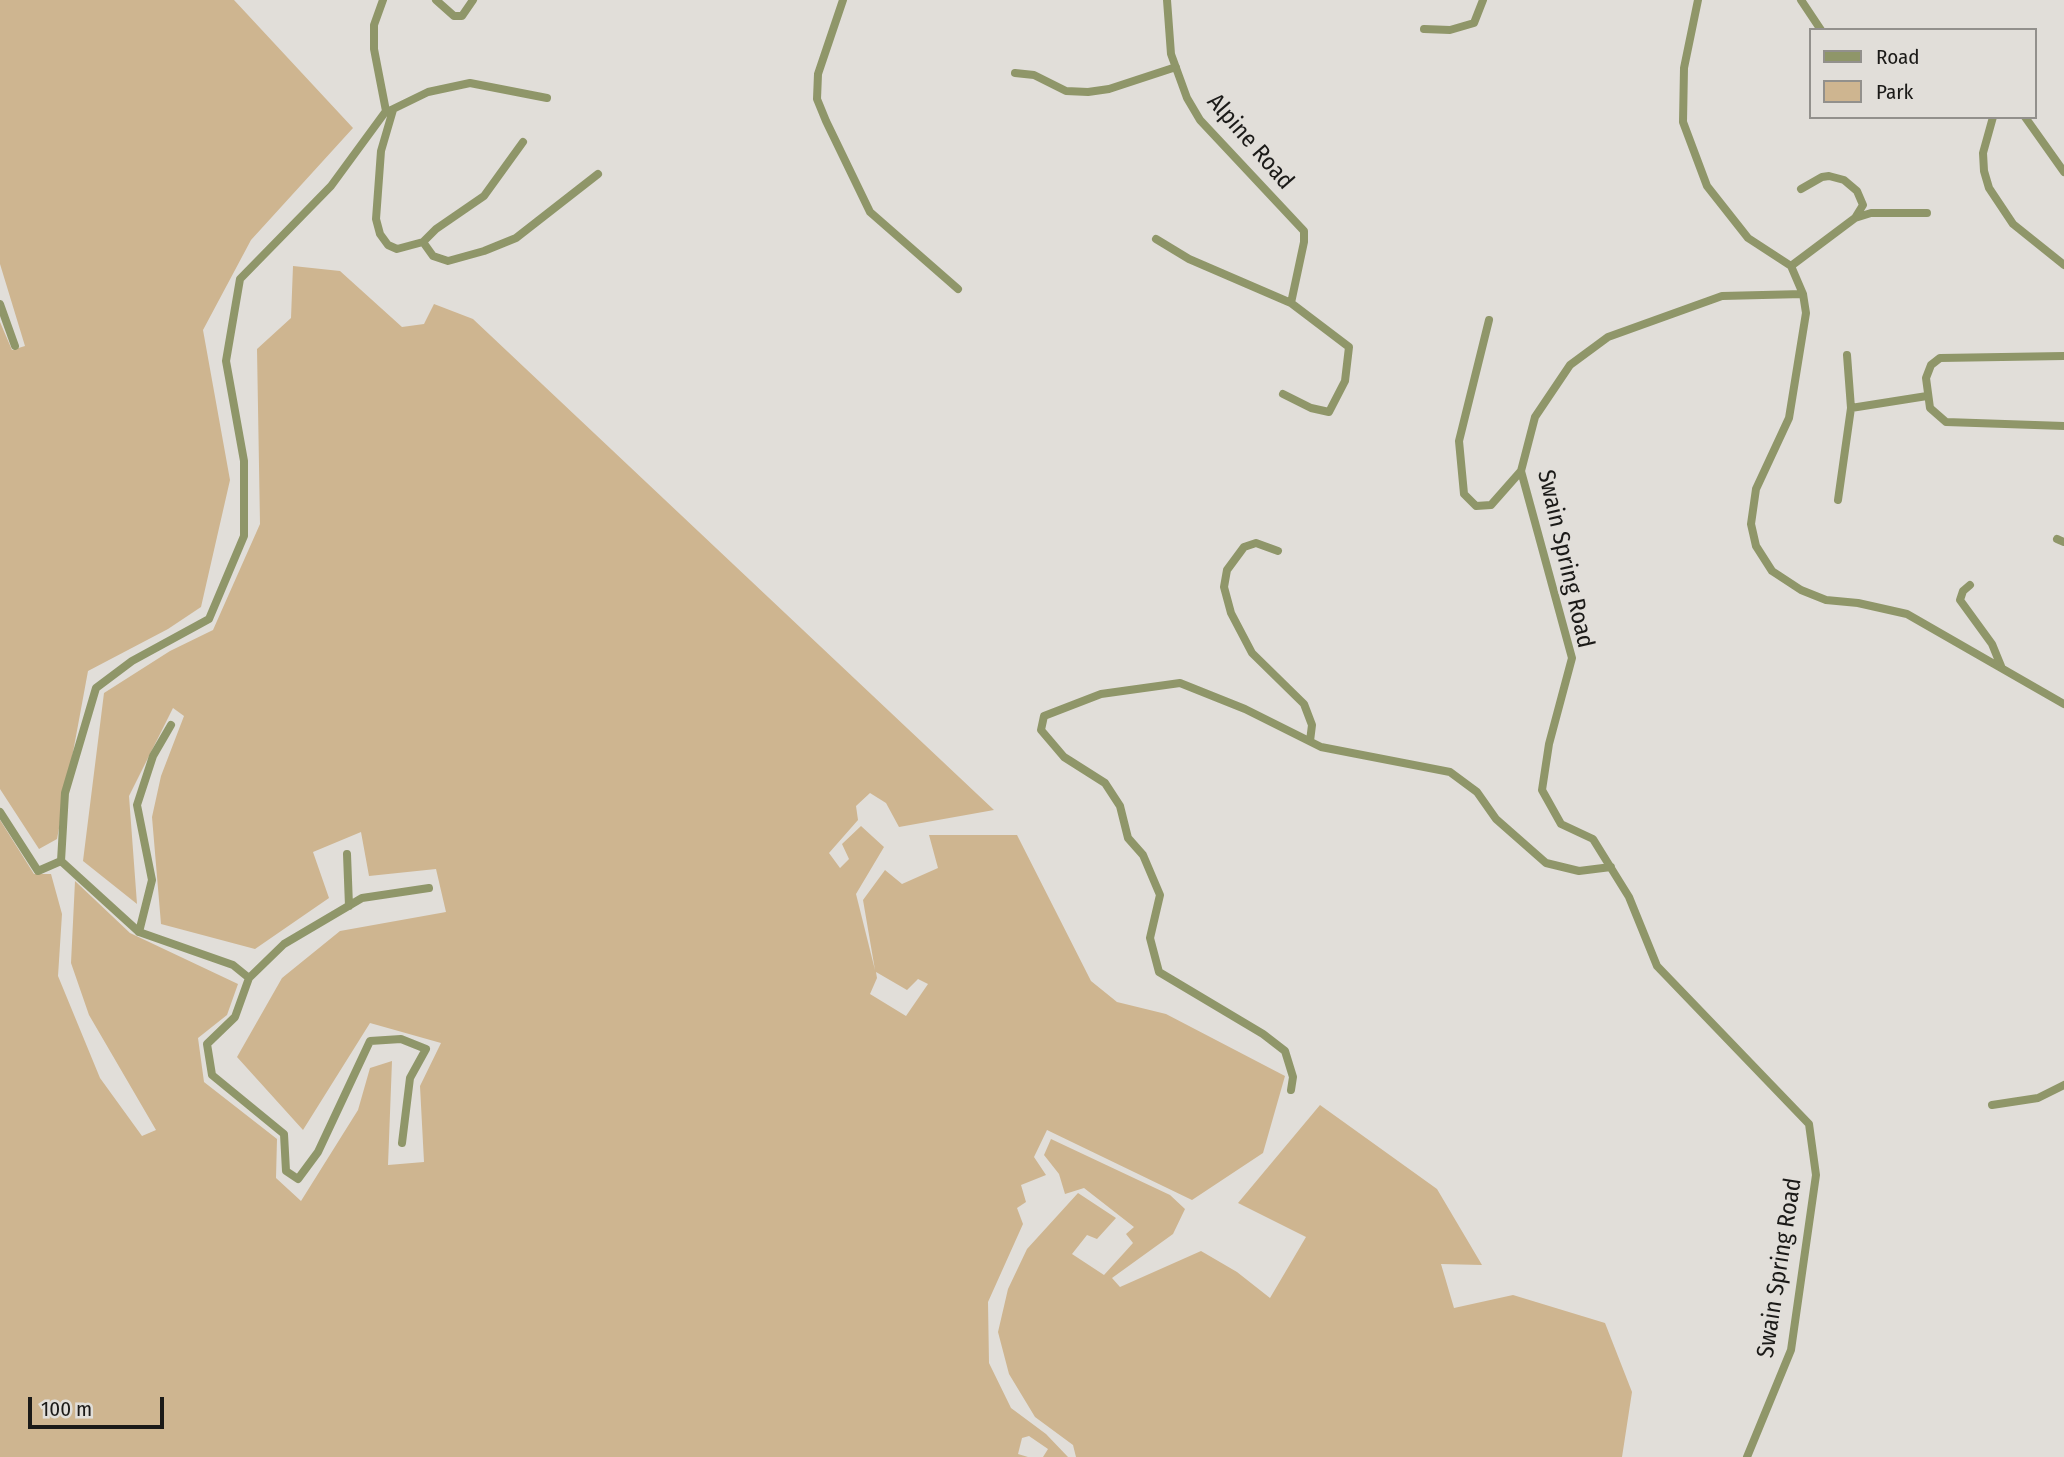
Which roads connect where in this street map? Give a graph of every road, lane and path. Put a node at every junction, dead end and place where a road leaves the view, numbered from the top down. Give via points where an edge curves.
1 (383, 0) edge
2 (436, 0) edge
3 (473, 0) edge
4 (844, 0) edge
5 (1167, 0) edge
6 (1483, 0) edge
7 (1698, 0) edge
8 (1801, 0) edge
9 (1820, 28) edge
10 (1424, 29) dead end
11 (1176, 67) junction
12 (1014, 73) dead end
13 (547, 98) dead end
14 (390, 111) junction
15 (1992, 119) edge
16 (2026, 119) edge
17 (523, 142) dead end
18 (2064, 172) edge
19 (598, 174) dead end
20 (1801, 189) dead end
21 (1927, 213) dead end
22 (1855, 218) junction
23 (1156, 239) dead end
24 (422, 242) junction
25 (2064, 265) edge
26 (1791, 266) junction
27 (958, 289) dead end
28 (1803, 293) junction
29 (1291, 303) junction
30 (0, 304) edge
31 (1489, 320) dead end
32 (15, 346) dead end
33 (1847, 355) dead end
34 (2064, 356) edge
35 (1283, 394) dead end
36 (1927, 396) junction
37 (1851, 408) junction
38 (2064, 426) edge
39 (1521, 471) junction
40 (1838, 500) dead end
41 (1278, 551) dead end
42 (1970, 585) dead end
43 (2001, 666) junction
44 (2064, 704) edge
45 (171, 725) dead end
46 (1310, 741) junction
47 (0, 812) edge
48 (347, 854) dead end
49 (61, 861) junction
50 (1611, 867) junction
51 (429, 888) dead end
52 (349, 906) junction
53 (139, 932) junction
54 (249, 978) junction
55 (2064, 1084) edge
56 (1292, 1090) dead end
57 (1993, 1105) dead end
58 (402, 1143) dead end
59 (1747, 1457) edge

1 - 14 street via 374,25 374,49
2 - 3 street via 454,16 462,16
4 - 27 street via 818,74 817,99 870,212
5 - 11 street, Alpine Road
6 - 10 street via 1474,23 1450,30
7 - 26 street via 1684,68 1683,122 1707,186 1748,238
8 - 9 street
11 - 12 street via 1088,92 1066,91 1034,75
11 - 29 street, Alpine Road via 1200,120 1304,231
13 - 14 street via 470,82 428,92
14 - 24 street via 381,151 376,219 388,245 397,249
14 - 49 street via 331,186 240,279 226,361 244,461 244,536 209,619 132,661 96,688 65,793
15 - 25 street via 1983,153 1989,188 2013,224
16 - 18 street
17 - 24 street via 484,196
19 - 24 street via 516,238 484,251 448,261 433,256
20 - 22 street via 1822,177 1844,180 1857,191 1863,205
21 - 22 street via 1871,213
22 - 26 street
23 - 29 street via 1189,259
26 - 28 street
28 - 39 street, Swain Spring Road via 1722,296 1608,337 1570,365 1535,417
28 - 43 street via 1806,313 1789,418 1756,489 1751,524 1756,546 1773,571 1801,590 1826,600 1907,614
29 - 35 street via 1349,347 1345,381 1329,412
30 - 32 street
31 - 39 street via 1459,441 1464,494 1476,506 1491,505
33 - 37 street
34 - 36 street via 1941,358 1927,371
36 - 37 street
36 - 38 street via 1934,413 1946,422
37 - 40 street
39 - 50 street, Swain Spring Road via 1572,658 1542,790 1561,824 1593,839
41 - 46 street via 1256,543 1244,547 1227,570 1224,587 1231,613 1252,653 1304,704 1312,726
42 - 43 street via 1959,600 1992,644
43 - 44 street
45 - 53 street via 153,756 137,805 152,880
46 - 50 street via 1450,772 1477,792 1496,819 1546,863 1579,871
46 - 56 street via 1180,683 1101,694 1044,716 1041,730 1064,757 1105,783 1120,806 1128,838 1143,856 1160,895 1150,938 1159,971 1285,1051
47 - 49 street via 38,871
48 - 52 street
49 - 53 street
50 - 59 street, Swain Spring Road via 1629,897 1657,966 1809,1124 1816,1175 1791,1350
51 - 52 street via 362,898
52 - 54 street via 284,944
53 - 54 street via 233,965
54 - 58 street via 234,1017 207,1044 212,1074 284,1134 286,1171 298,1179 318,1152 370,1041 401,1039 426,1049 410,1078
55 - 57 street via 2038,1098

